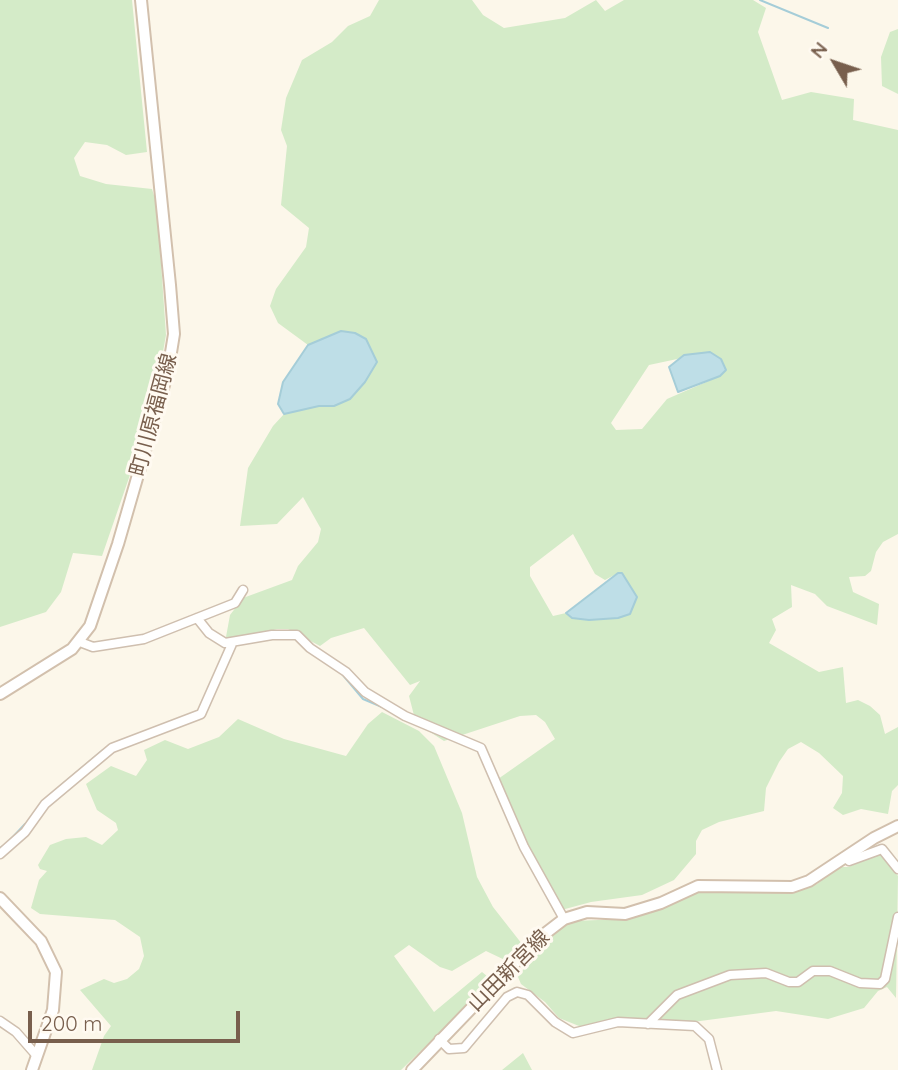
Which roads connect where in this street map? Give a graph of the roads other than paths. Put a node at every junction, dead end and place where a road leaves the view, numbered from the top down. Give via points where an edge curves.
1 (141, 0) edge
2 (243, 590) dead end
3 (197, 618) junction
4 (80, 642) junction
5 (232, 644) junction
6 (2, 689) edge
7 (898, 826) edge
8 (0, 855) edge
9 (844, 857) junction
10 (898, 869) edge
11 (0, 898) edge
12 (898, 917) edge
13 (564, 919) junction
14 (0, 1021) edge
15 (648, 1024) junction
16 (439, 1039) junction
17 (37, 1056) junction
18 (32, 1070) edge
19 (412, 1070) edge
20 (717, 1070) edge

1 - 4 main road, 町川原福岡線 via 174,334 160,403 118,544 96,613
2 - 3 street via 235,603
3 - 4 street via 145,639 93,647
3 - 5 street via 214,637
4 - 6 main road, 町川原福岡線
5 - 8 street via 201,714 112,748 45,804 25,832
5 - 13 street via 249,637 297,635 365,692 416,721 481,748 524,847
7 - 9 main road, 山田新宮線
9 - 10 street via 849,861 882,849
9 - 13 main road, 山田新宮線 via 792,887 698,886 625,914 587,912
11 - 17 main road via 41,941 56,972 53,1010
12 - 15 street via 885,979 880,984 860,983 830,971 813,971 798,982 766,973 730,975 677,995
13 - 16 main road, 山田新宮線 via 538,939
14 - 17 street
15 - 16 street via 618,1022 573,1033 528,995 517,992 507,997 464,1048 449,1049
15 - 20 street via 695,1026 709,1039
16 - 19 main road, 山田新宮線
17 - 18 main road

